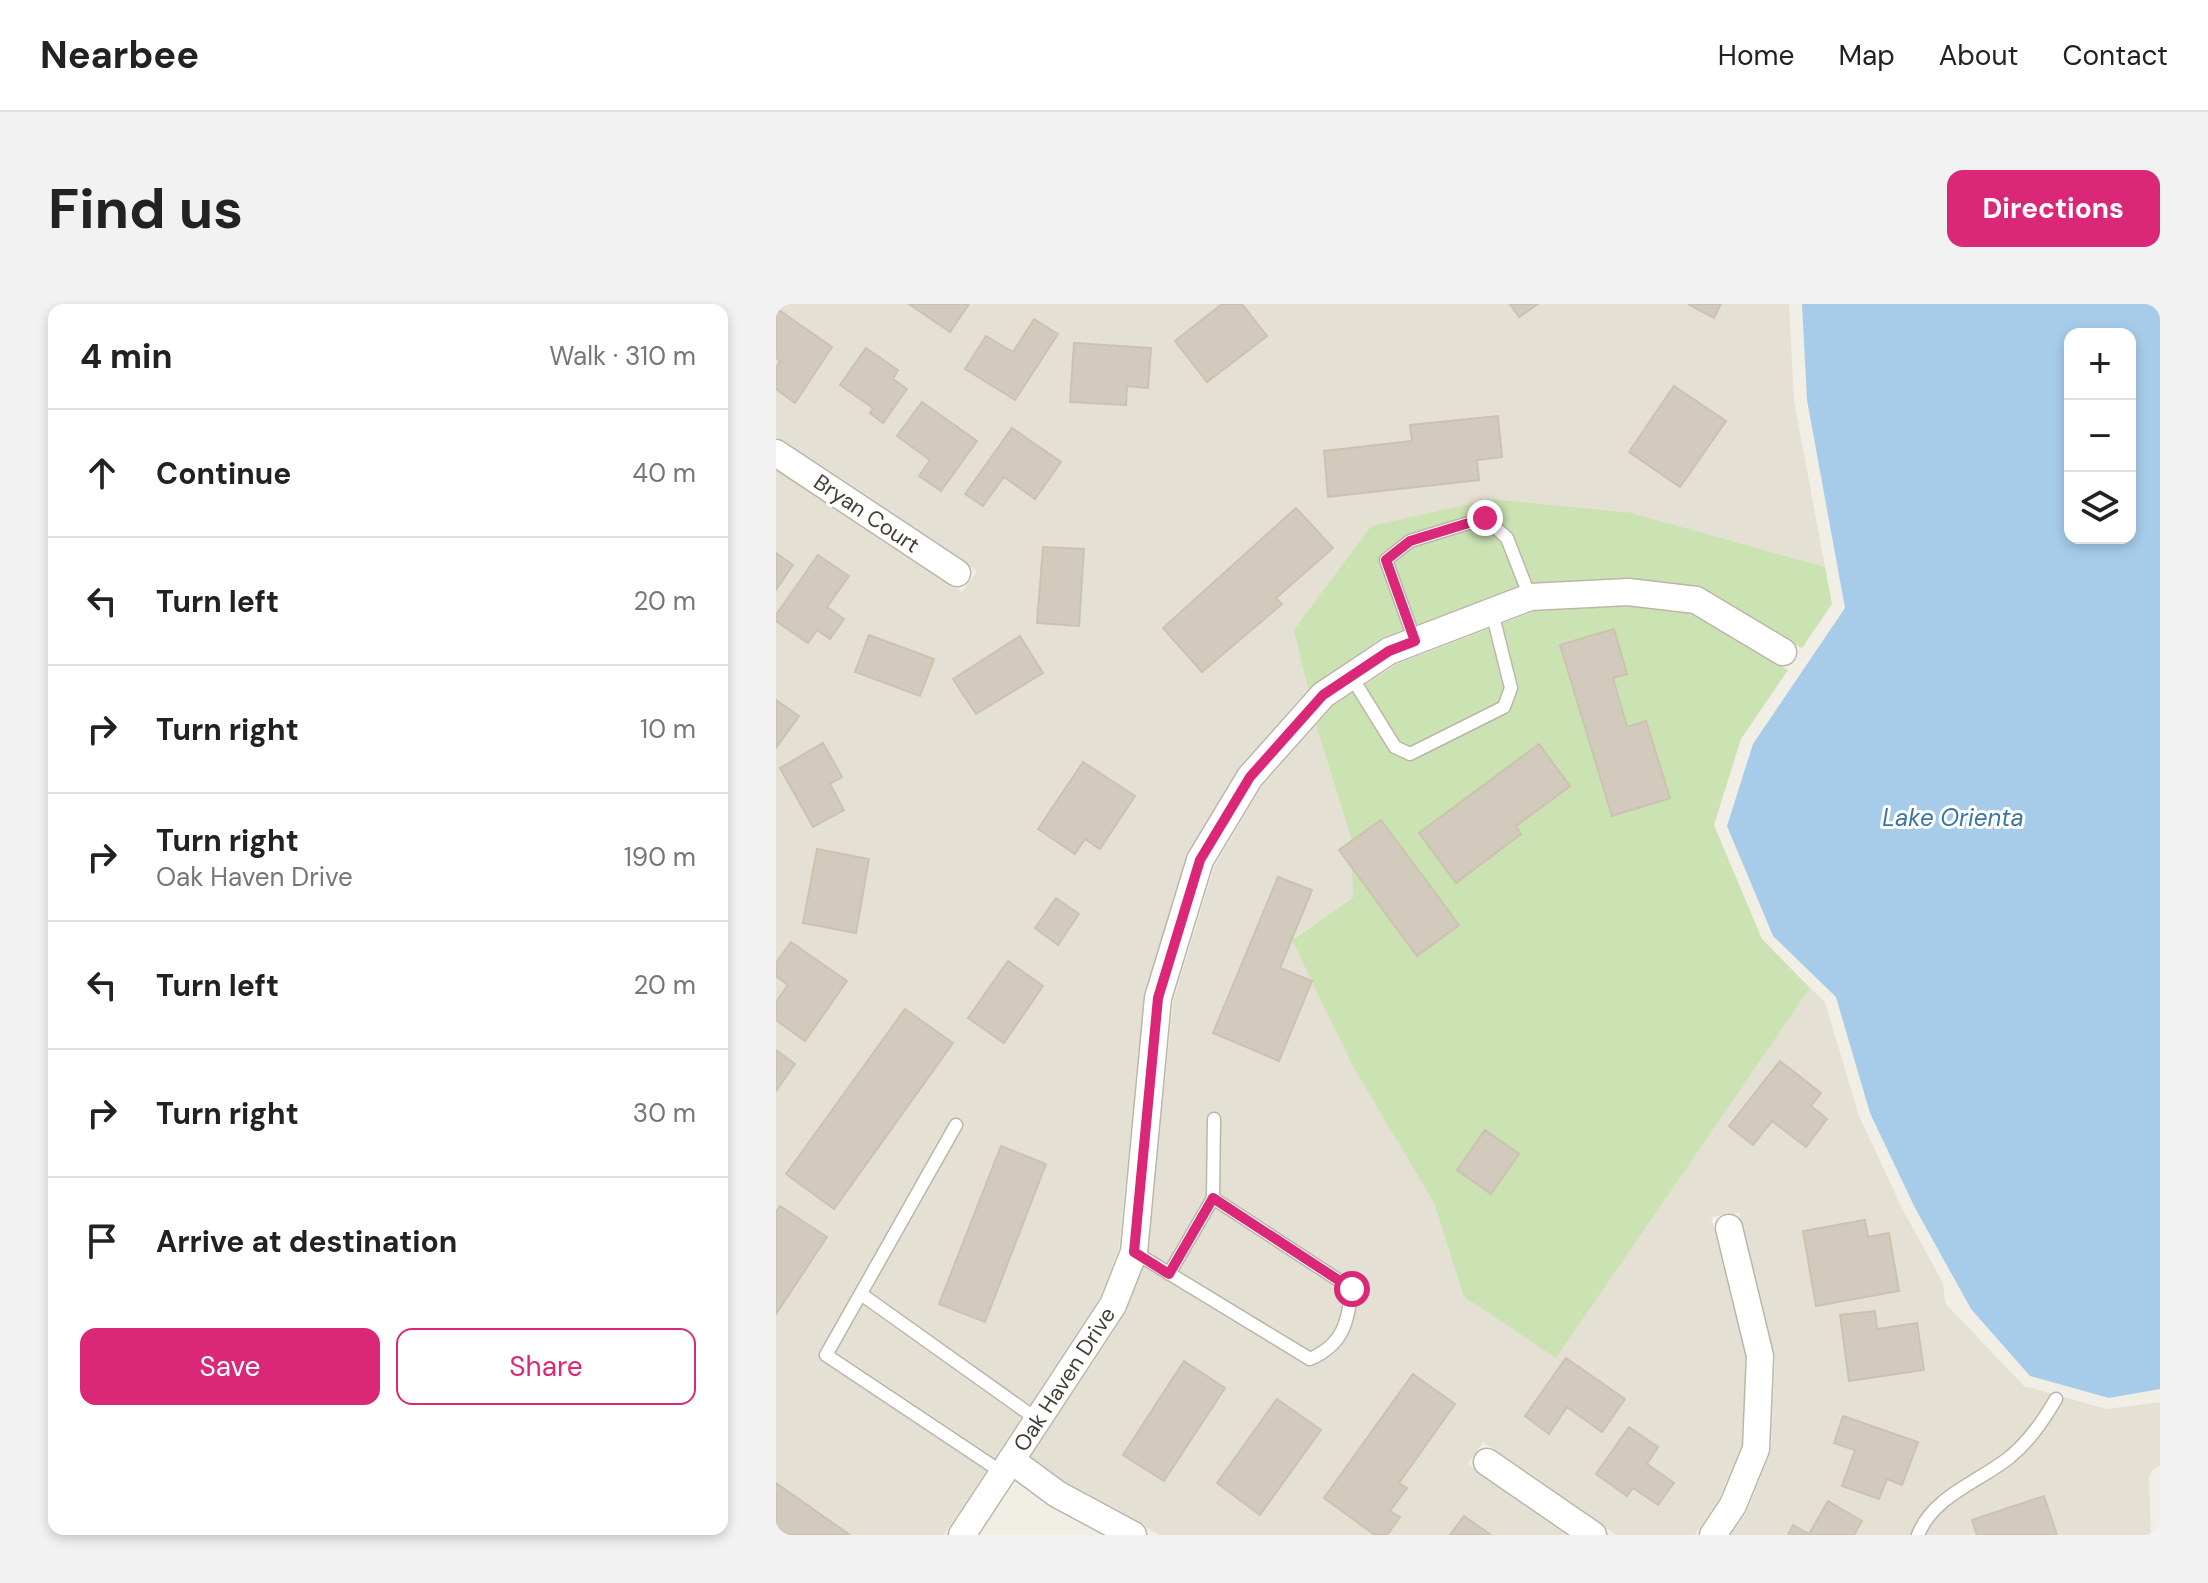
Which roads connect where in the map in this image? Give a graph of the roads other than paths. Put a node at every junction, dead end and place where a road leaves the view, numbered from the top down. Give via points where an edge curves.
1 (776, 453) edge
2 (957, 573) dead end
3 (1530, 597) junction
4 (1492, 612) junction
5 (1415, 641) junction
6 (1783, 652) dead end
7 (1351, 676) junction
8 (1214, 1119) dead end
9 (956, 1125) dead end
10 (1213, 1198) junction
11 (1729, 1228) dead end
12 (1134, 1252) junction
13 (1169, 1274) junction
14 (861, 1294) junction
15 (2056, 1399) dead end
16 (1038, 1420) junction
17 (1487, 1462) dead end
18 (1007, 1466) junction
19 (969, 1532) edge
20 (1133, 1535) edge
21 (1593, 1535) edge
22 (1713, 1535) edge
23 (1918, 1535) edge

1 - 2 street, Bryan Court
3 - 4 street, Oak Haven Drive
3 - 5 lane via 1507,538 1485,518 1410,541 1386,560
3 - 6 street, Oak Haven Drive via 1628,592 1696,600
4 - 5 street, Oak Haven Drive
4 - 7 lane via 1511,688 1504,707 1410,754 1395,747
5 - 7 street, Oak Haven Drive
7 - 12 street, Oak Haven Drive via 1323,695 1250,777 1200,860 1158,998
8 - 10 lane
9 - 14 lane
10 - 13 lane
10 - 13 lane via 1352,1289 1347,1322 1331,1350 1310,1359
11 - 22 street via 1760,1356 1757,1434 1733,1505
12 - 13 lane
12 - 16 street, Oak Haven Drive via 1113,1305
14 - 16 lane
14 - 18 lane via 826,1355
15 - 23 lane via 2036,1432 1931,1512
16 - 18 street, Oak Haven Drive
17 - 21 street
18 - 19 street, Oak Haven Drive
18 - 20 street, Oak Haven Drive

